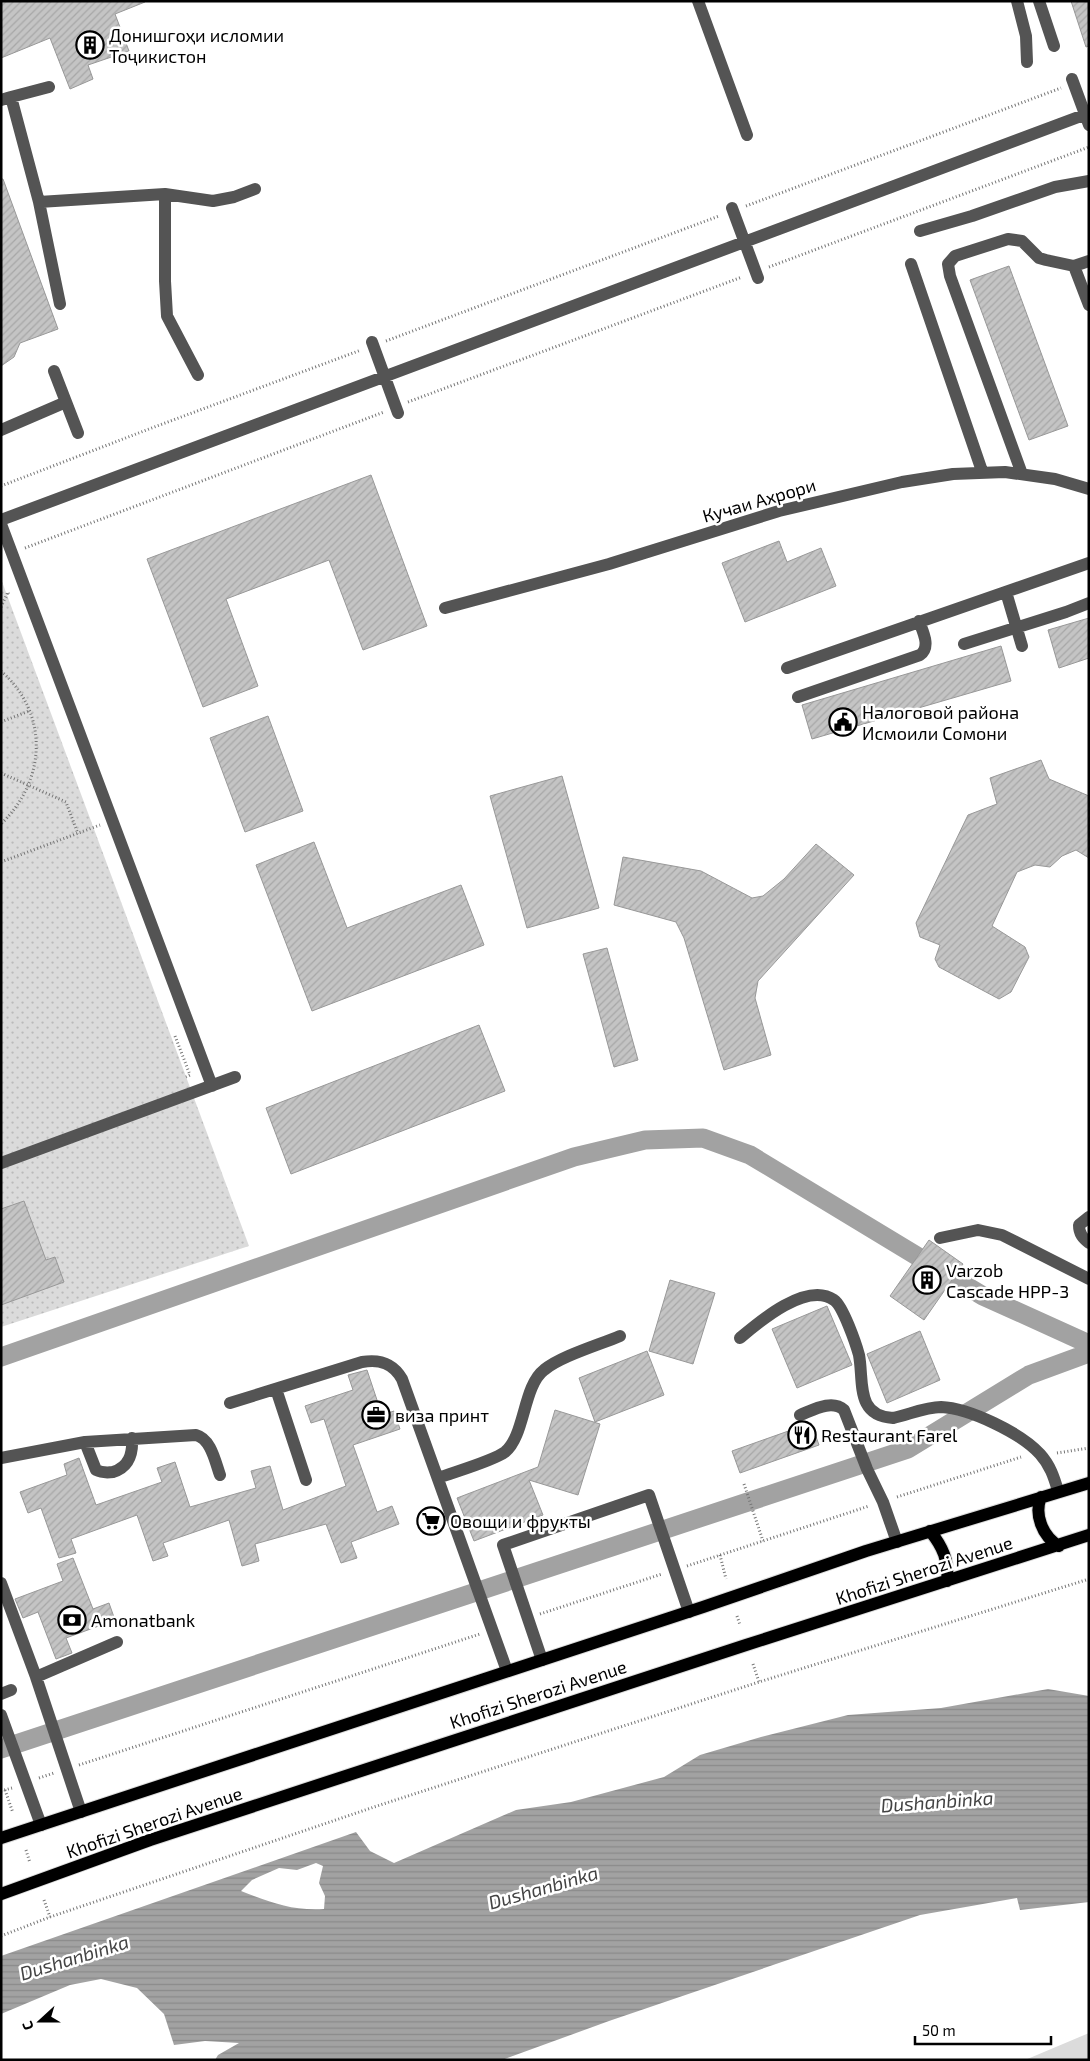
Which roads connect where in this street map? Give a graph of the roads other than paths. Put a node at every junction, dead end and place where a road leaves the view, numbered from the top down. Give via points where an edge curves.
1 (698, 1) edge
2 (1017, 1) edge
3 (1039, 1) edge
4 (1054, 46) dead end
5 (1027, 62) dead end
6 (1073, 81) road end
7 (49, 87) dead end
8 (6, 99) edge
9 (1087, 117) edge
10 (747, 135) dead end
11 (1089, 181) edge
12 (254, 189) dead end
13 (165, 194) junction
14 (39, 202) junction
15 (733, 209) road end
16 (920, 231) dead end
17 (745, 242) junction
18 (1089, 261) edge
19 (911, 264) dead end
20 (1074, 266) junction
21 (757, 275) road end
22 (60, 304) dead end
23 (1089, 305) edge
24 (373, 344) road end
25 (54, 371) dead end
26 (198, 375) dead end
27 (385, 376) junction
28 (66, 402) junction
29 (397, 410) road end
30 (1, 430) edge
31 (78, 433) dead end
32 (982, 471) junction
33 (1022, 474) junction
34 (1089, 489) edge
35 (1, 520) edge
36 (1, 524) edge
37 (1089, 563) edge
38 (1006, 592) junction
39 (1089, 603) edge
40 (445, 608) dead end
41 (919, 622) junction
42 (1017, 627) junction
43 (964, 644) dead end
44 (1022, 646) dead end
45 (787, 668) dead end
46 (798, 697) dead end
47 (235, 1078) dead end
48 (212, 1086) junction
49 (1, 1164) edge
50 (1089, 1217) edge
51 (940, 1238) dead end
52 (1089, 1244) edge
53 (1089, 1279) edge
54 (620, 1336) dead end
55 (740, 1338) dead end
56 (276, 1389) junction
57 (230, 1403) dead end
58 (800, 1415) dead end
59 (132, 1438) junction
60 (85, 1442) junction
61 (1, 1458) edge
62 (220, 1474) dead end
63 (438, 1478) junction
64 (306, 1480) dead end
65 (1089, 1482) edge
66 (1058, 1491) junction
67 (1040, 1496) junction
68 (930, 1531) junction
69 (1089, 1535) edge
70 (897, 1542) junction
71 (1059, 1546) junction
72 (947, 1582) junction
73 (1, 1583) edge
74 (689, 1612) junction
75 (117, 1642) dead end
76 (542, 1660) junction
77 (507, 1671) junction
78 (36, 1677) junction
79 (1, 1715) edge
80 (81, 1812) junction
81 (41, 1825) junction
82 (1, 1838) edge
83 (1, 1894) edge

1 - 10 street
2 - 5 street via 1026,36
3 - 4 street
6 - 9 street
7 - 8 street
8 - 14 street
9 - 17 street
11 - 16 street via 1055,187
12 - 13 street via 213,201
13 - 14 street
13 - 26 street via 167,316
14 - 22 street
15 - 17 street
17 - 21 street
17 - 27 street
18 - 20 street
19 - 32 street
20 - 23 street
20 - 33 street via 1039,258 1022,241 1008,239 955,256 948,264
24 - 27 street
25 - 28 street
27 - 29 street
27 - 35 street
28 - 30 street
28 - 31 street
32 - 33 street, Кучаи Ахрори
32 - 40 street, Кучаи Ахрори via 910,480 853,492 739,523 610,564
33 - 34 street, Кучаи Ахрори
36 - 48 street
37 - 38 street
38 - 41 street
38 - 42 street
39 - 42 street
41 - 45 street
41 - 46 street via 926,647 920,656
42 - 43 street
42 - 44 street
47 - 48 street
48 - 49 street
50 - 52 street via 1079,1225 1079,1230
51 - 53 street via 978,1230 1002,1235
54 - 63 street via 544,1370 536,1380 510,1447 500,1455
55 - 66 street via 796,1300 817,1295 833,1299 842,1311 858,1353 863,1396 872,1410 878,1415 893,1418 939,1407 975,1416 1032,1446 1050,1467
56 - 57 street
56 - 63 street via 362,1362 386,1363 398,1372 402,1380
56 - 64 street
58 - 70 street via 830,1405 840,1407 883,1502
59 - 60 street
59 - 60 street via 132,1452 127,1463 109,1473 96,1470
59 - 62 street via 200,1436 208,1444
60 - 61 street
63 - 77 street
65 - 66 main road, Khofizi Sherozi Avenue
66 - 67 main road, Khofizi Sherozi Avenue
67 - 68 main road, Khofizi Sherozi Avenue
67 - 71 main road via 1040,1520 1047,1536
68 - 70 main road, Khofizi Sherozi Avenue
68 - 72 main road via 944,1552
69 - 71 main road, Khofizi Sherozi Avenue
70 - 74 main road, Khofizi Sherozi Avenue
71 - 72 main road, Khofizi Sherozi Avenue
72 - 83 main road, Khofizi Sherozi Avenue via 150,1840
73 - 78 street
74 - 76 main road, Khofizi Sherozi Avenue
74 - 76 street via 649,1495 502,1544
75 - 78 street
76 - 77 main road, Khofizi Sherozi Avenue
77 - 80 main road, Khofizi Sherozi Avenue
78 - 80 street
79 - 81 street
80 - 81 main road, Khofizi Sherozi Avenue
81 - 82 main road, Khofizi Sherozi Avenue

